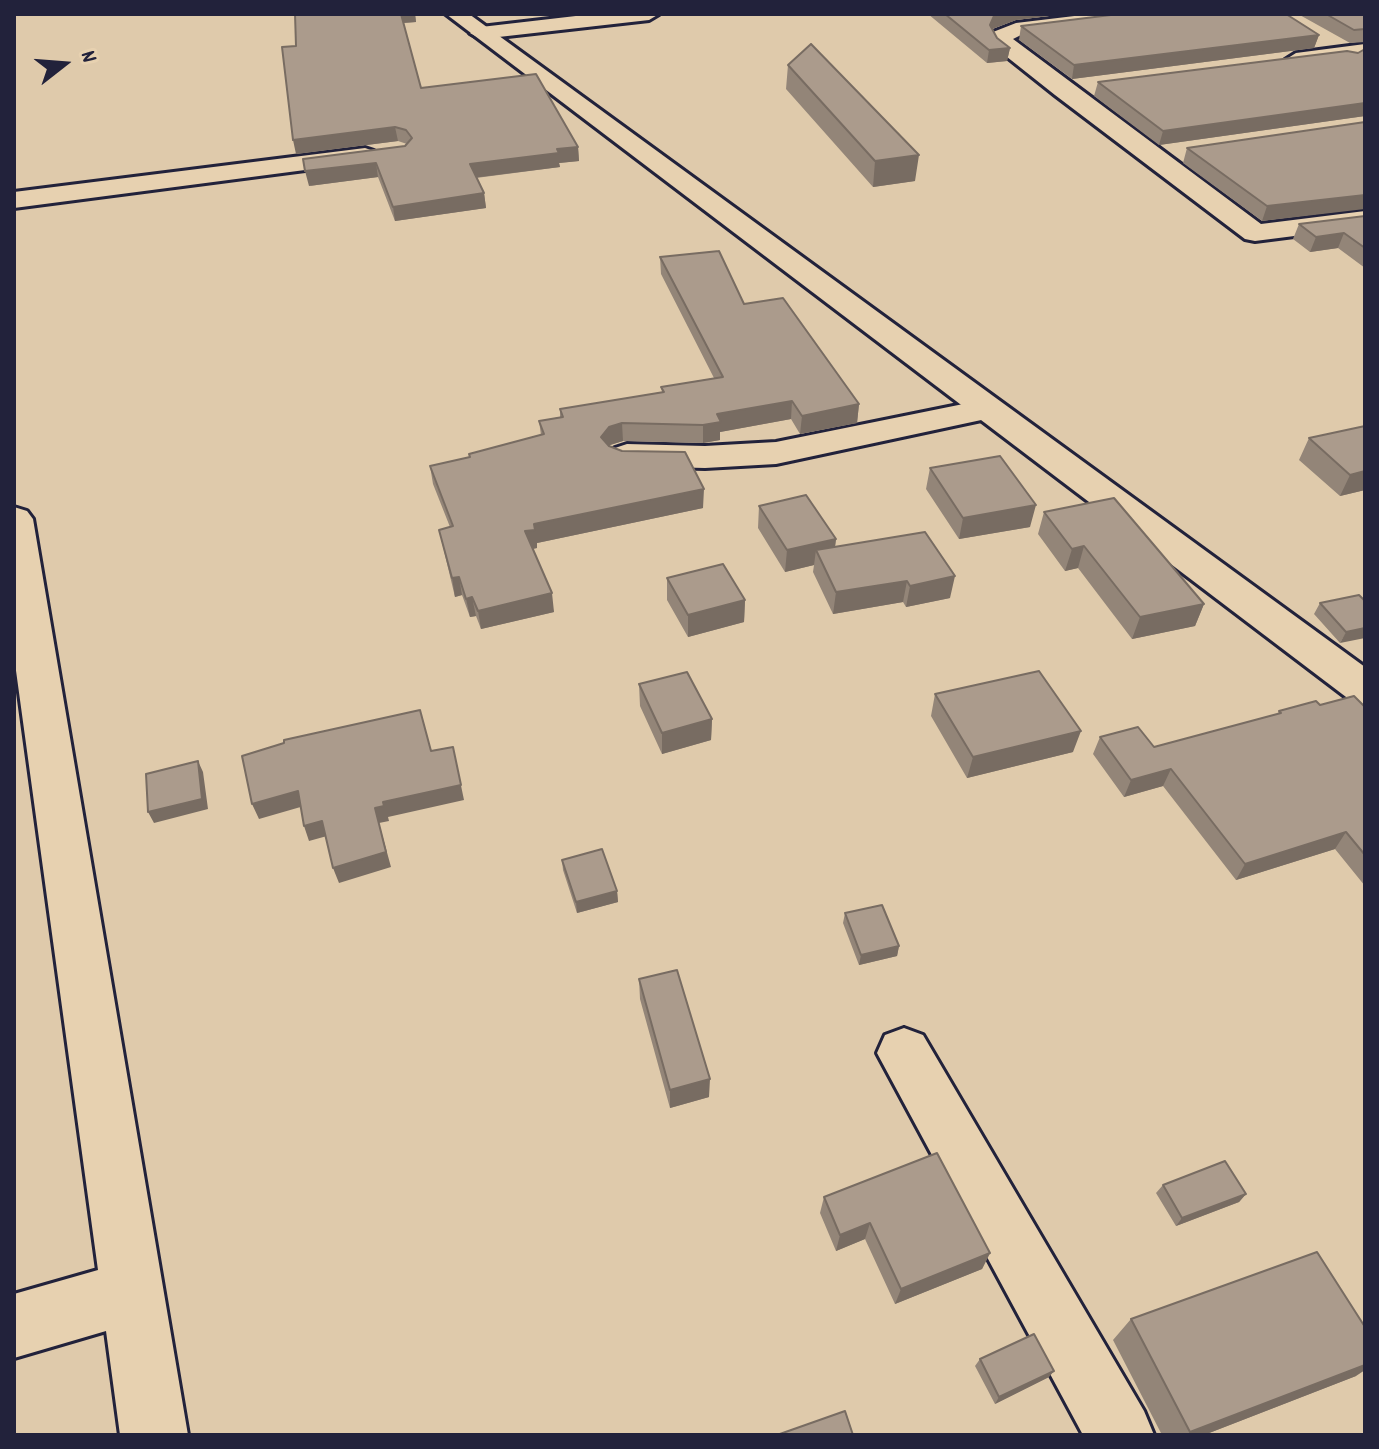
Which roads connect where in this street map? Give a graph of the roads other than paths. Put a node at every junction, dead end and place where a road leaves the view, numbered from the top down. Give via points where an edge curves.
1 (649, 14) edge
2 (1146, 14) edge
3 (469, 23) edge
4 (1318, 37) edge
5 (1358, 56) edge
6 (1267, 63) edge
7 (1095, 86) dead end
8 (1063, 90) junction
9 (1181, 152) dead end
10 (383, 154) edge
11 (1151, 157) junction
12 (14, 200) edge
13 (1365, 219) edge
14 (988, 409) junction
15 (623, 455) edge
16 (14, 519) edge
17 (24, 650) edge
18 (1365, 689) edge
19 (904, 1053) dead end
20 (132, 1292) junction
21 (14, 1326) edge
22 (154, 1435) edge
23 (1120, 1435) edge

1 - 3 street
2 - 8 street via 1001,37
3 - 14 street
4 - 5 street
5 - 6 street
7 - 8 street
8 - 11 street
9 - 11 street
10 - 12 street
11 - 13 street via 1255,233
14 - 15 street via 776,453
14 - 18 street
16 - 17 street
17 - 20 street
19 - 23 street
20 - 21 street
20 - 22 street

